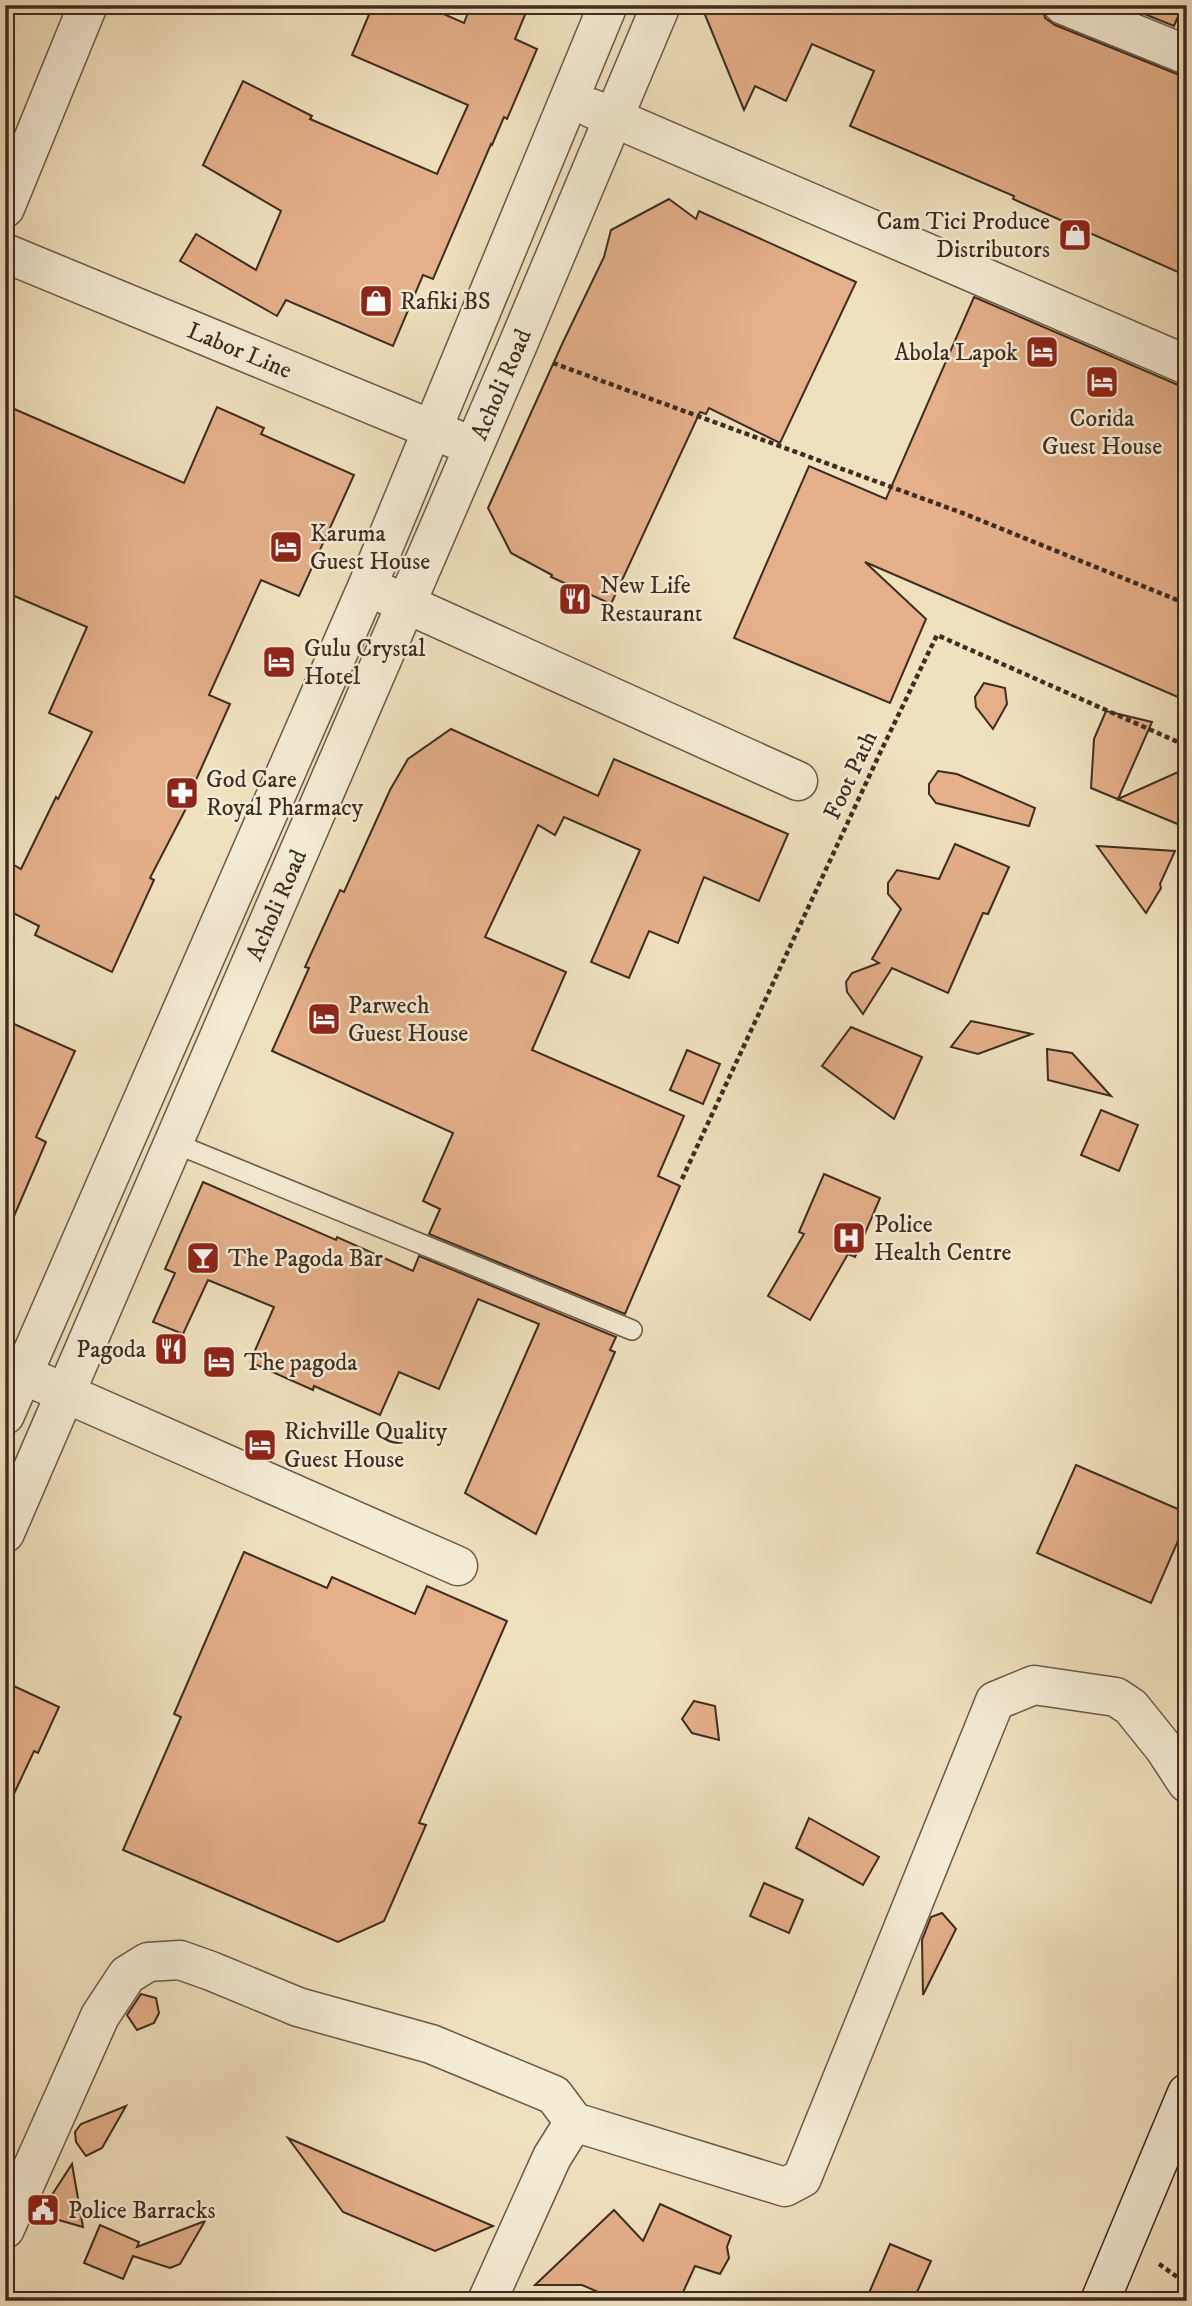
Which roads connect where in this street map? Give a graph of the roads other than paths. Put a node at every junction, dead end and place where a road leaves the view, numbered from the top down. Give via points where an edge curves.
1 (88, 5) edge
2 (608, 5) edge
3 (661, 5) edge
4 (1063, 5) edge
5 (1187, 55) edge
6 (570, 99) junction
7 (614, 118) junction
8 (5, 208) edge
9 (5, 253) edge
10 (1187, 365) edge
11 (430, 429) junction
12 (473, 446) junction
13 (367, 587) junction
14 (406, 602) junction
15 (798, 781) dead end
16 (174, 1143) junction
17 (632, 1330) dead end
18 (24, 1375) junction
19 (66, 1395) junction
20 (5, 1415) edge
21 (5, 1533) edge
22 (457, 1566) dead end
23 (1187, 1783) edge
24 (1187, 2093) edge
25 (574, 2122) junction
26 (5, 2229) edge
27 (487, 2301) edge
28 (1100, 2301) edge

1 - 8 street
2 - 6 street, Acholi Road
3 - 7 street, Acholi Road
4 - 5 street
6 - 7 street
6 - 11 street, Acholi Road
7 - 10 street
7 - 12 street, Acholi Road
9 - 11 street, Labor Line
11 - 12 street, Labor Line
11 - 13 street, Acholi Road
12 - 14 street, Acholi Road
13 - 14 street
13 - 18 street, Acholi Road
14 - 15 street
14 - 16 street, Acholi Road
16 - 17 lane
16 - 19 street, Acholi Road
18 - 19 street
18 - 20 street, Acholi Road
19 - 21 street, Acholi Road
19 - 22 street
23 - 25 street via 1131,1707 1116,1698 1034,1685 995,1701 802,2178 785,2187
24 - 28 street
25 - 26 street via 554,2095 430,2044 298,2007 180,1960 148,1962 127,1975 100,2017
25 - 27 street via 552,2157

